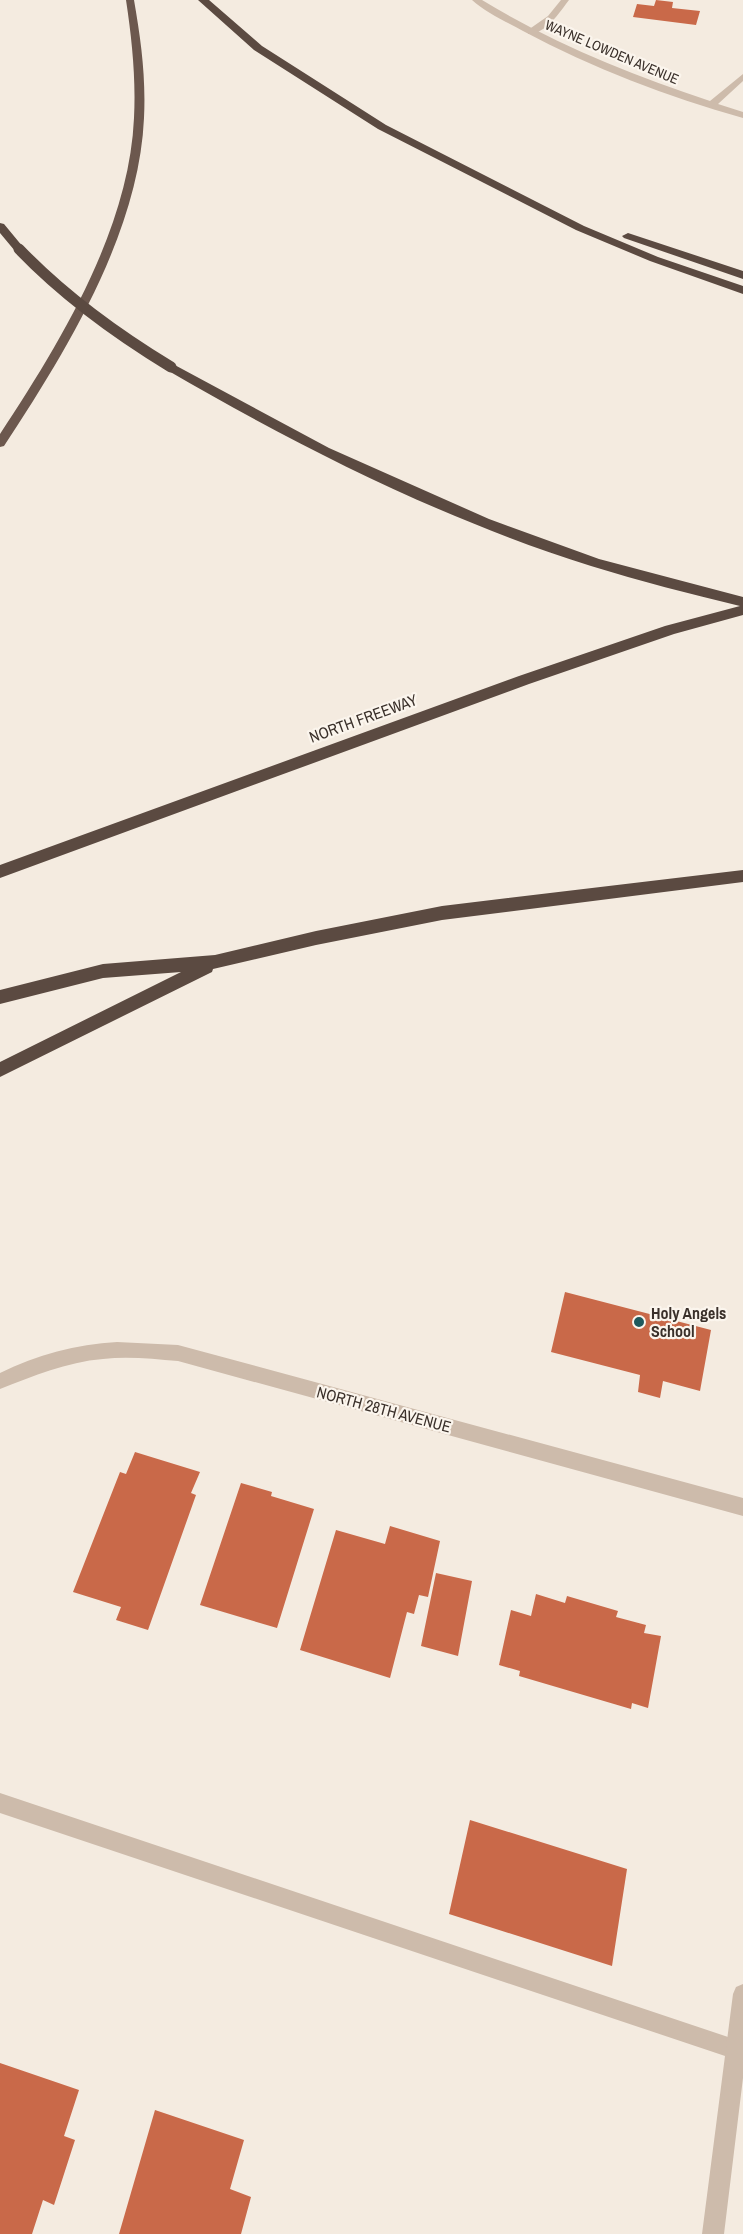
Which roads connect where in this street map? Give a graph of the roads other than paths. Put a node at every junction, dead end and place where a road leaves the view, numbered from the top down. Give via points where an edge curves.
1 (130, 0) edge
2 (203, 0) edge
3 (476, 0) edge
4 (565, 0) edge
5 (531, 32) junction
6 (743, 77) edge
7 (711, 105) junction
8 (743, 115) edge
9 (496, 185) junction
10 (0, 226) edge
11 (743, 275) edge
12 (743, 290) edge
13 (0, 443) edge
14 (743, 602) edge
15 (743, 610) edge
16 (0, 872) edge
17 (743, 876) edge
18 (215, 962) junction
19 (0, 997) edge
20 (0, 1070) edge
21 (0, 1381) edge
22 (743, 1507) edge
23 (0, 1803) edge
24 (743, 1994) edge
25 (740, 2051) edge
26 (714, 2234) edge

1 - 13 highway via 139,48 140,110 126,196 94,285 76,322
2 - 9 highway via 258,48 328,94 382,127
3 - 5 street, WAYNE LOWDEN AVENUE
4 - 5 street via 551,18
5 - 7 street, WAYNE LOWDEN AVENUE via 618,72
6 - 7 street
7 - 8 street, WAYNE LOWDEN AVENUE
9 - 11 highway
9 - 12 highway via 619,245
10 - 14 highway, bridge via 46,278 76,303 120,335 252,415 347,463 481,520 594,561
15 - 16 highway, NORTH FREEWAY via 670,630 524,680
17 - 18 highway via 442,913
18 - 19 highway via 103,971
18 - 20 highway
21 - 22 street, NORTH 28TH AVENUE via 53,1360 115,1350 178,1353
23 - 25 street
24 - 25 street
25 - 26 street

